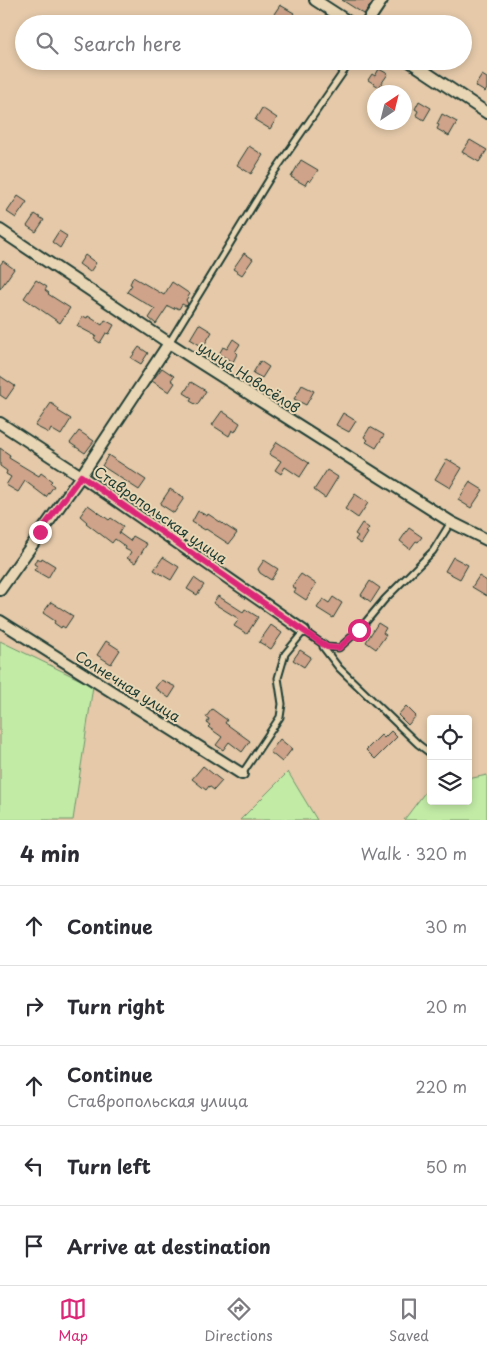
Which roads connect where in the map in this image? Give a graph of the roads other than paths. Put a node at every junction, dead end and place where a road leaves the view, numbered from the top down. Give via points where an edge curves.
1 (315, 0) edge
2 (382, 0) edge
3 (338, 15) edge
4 (372, 15) edge
5 (345, 70) edge
6 (422, 70) edge
7 (487, 113) edge
8 (0, 230) edge
9 (169, 343) junction
10 (0, 423) edge
11 (81, 476) junction
12 (451, 522) junction
13 (487, 540) edge
14 (0, 590) edge
15 (0, 621) edge
16 (304, 631) junction
17 (320, 643) junction
18 (427, 751) edge
19 (242, 774) joint

1 - 3 street
2 - 4 street
5 - 9 lane via 270,178
6 - 7 street
8 - 9 street, улица Новосёлов
9 - 11 street
9 - 12 street, улица Новосёлов
10 - 11 street, Ставропольская улица
11 - 14 street
11 - 16 street, Ставропольская улица
12 - 13 street, улица Новосёлов
12 - 17 lane via 433,551 352,636 339,648
15 - 19 street, Солнечная улица
16 - 17 lane
16 - 19 lane via 285,654 278,678 282,704 280,717
17 - 18 lane via 339,668

